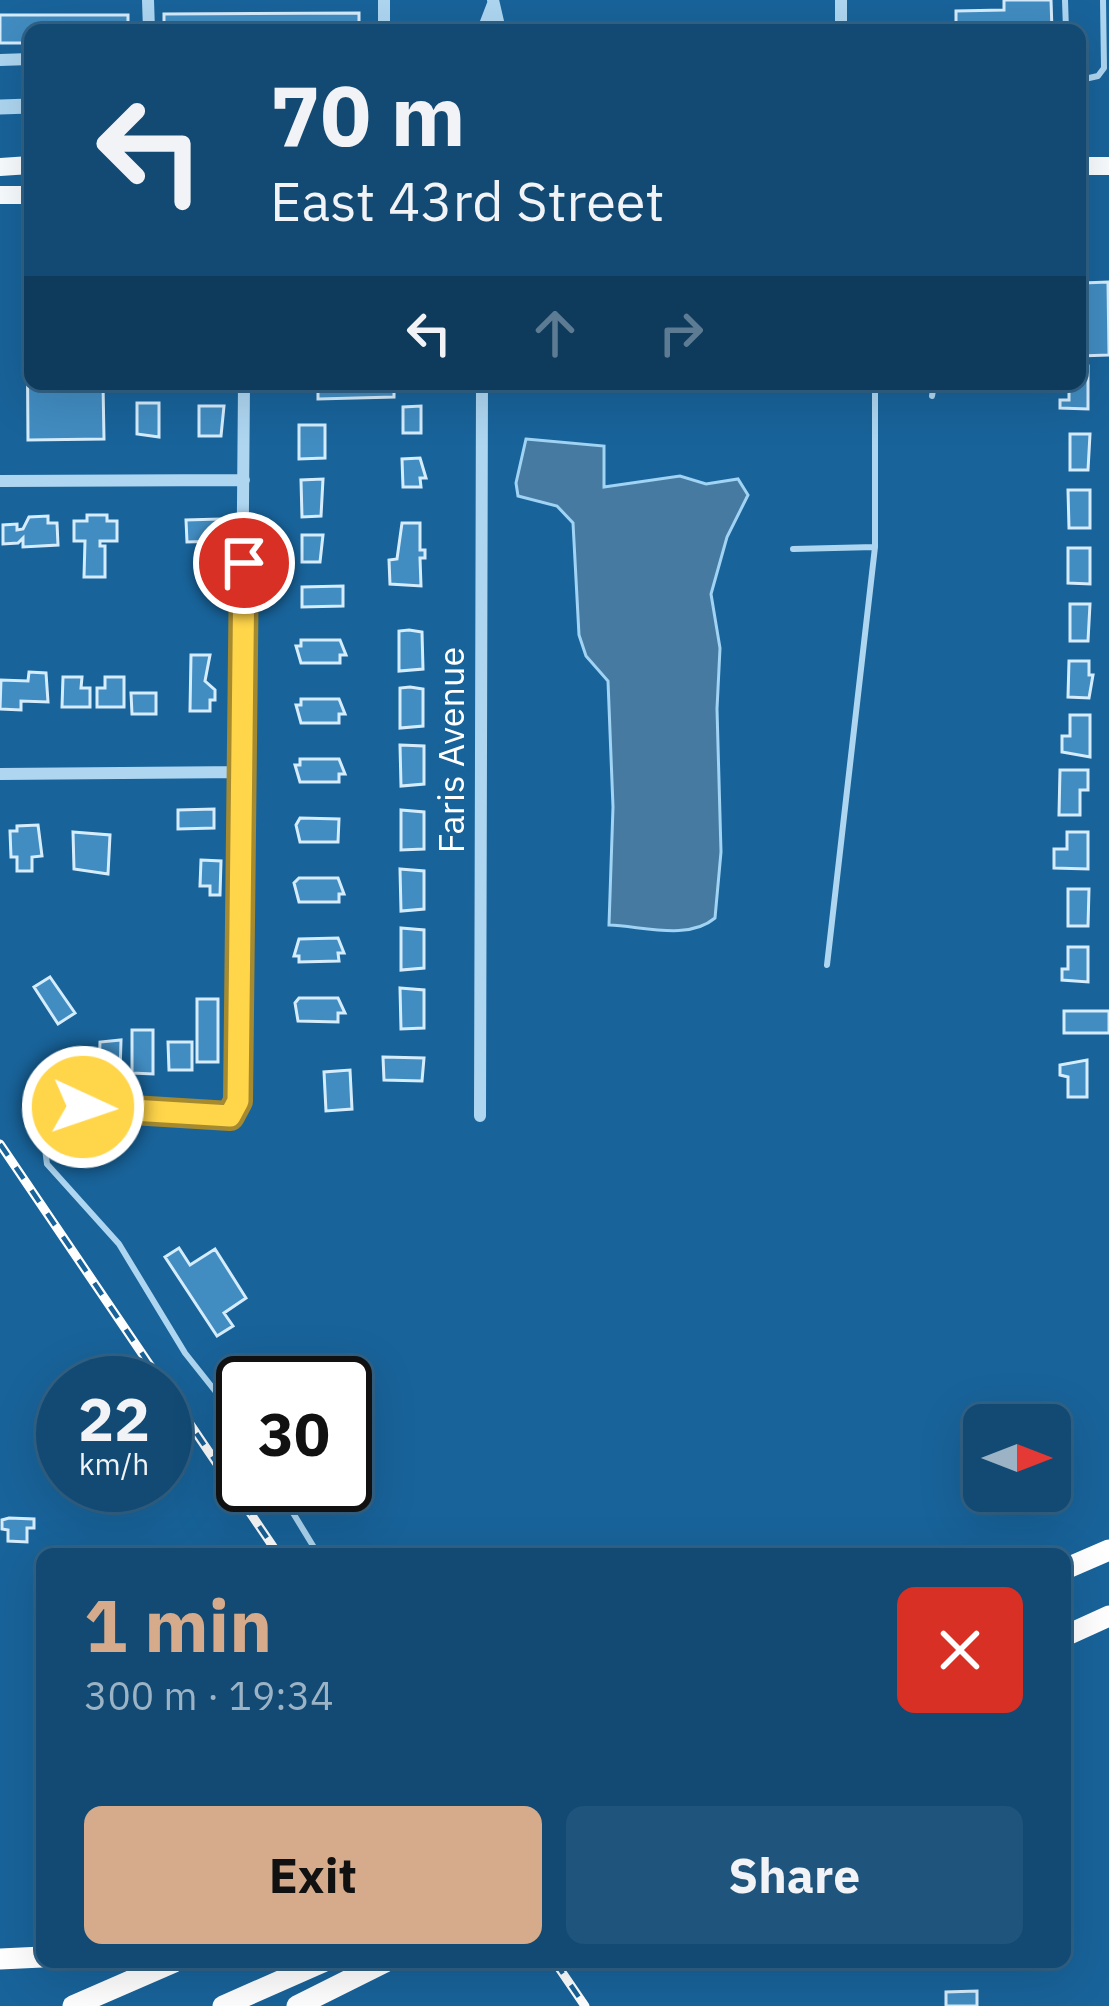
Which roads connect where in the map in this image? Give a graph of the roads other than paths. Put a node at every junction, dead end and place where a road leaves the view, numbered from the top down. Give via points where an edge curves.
1 (1103, 0) edge
2 (1086, 79) edge
3 (244, 390) edge
4 (482, 390) edge
5 (875, 390) edge
6 (933, 390) edge
7 (932, 396) dead end
8 (244, 480) junction
9 (0, 481) edge
10 (875, 547) junction
11 (793, 549) dead end
12 (244, 772) junction
13 (0, 774) edge
14 (827, 965) dead end
15 (44, 1096) joint
16 (480, 1116) dead end
17 (216, 1392) edge
18 (292, 1512) edge
19 (314, 1548) edge
20 (1109, 1550) edge
21 (1071, 1566) edge
22 (1109, 1616) edge
23 (1071, 1633) edge
24 (36, 1957) edge
25 (0, 1959) edge
26 (160, 1968) edge
27 (309, 1968) edge
28 (373, 1968) edge
29 (73, 2006) edge
30 (223, 2006) edge
31 (297, 2006) edge

1 - 2 lane via 1104,68
3 - 8 street
4 - 16 street, Faris Avenue
5 - 10 lane
6 - 7 lane
8 - 9 street
8 - 12 street
10 - 11 lane
10 - 14 lane
12 - 13 street
12 - 15 street via 238,1101 230,1116 83,1107
15 - 17 lane via 47,1164 119,1244
18 - 19 lane
20 - 21 highway
22 - 23 highway
24 - 25 highway
26 - 29 highway
27 - 30 highway
28 - 31 highway

